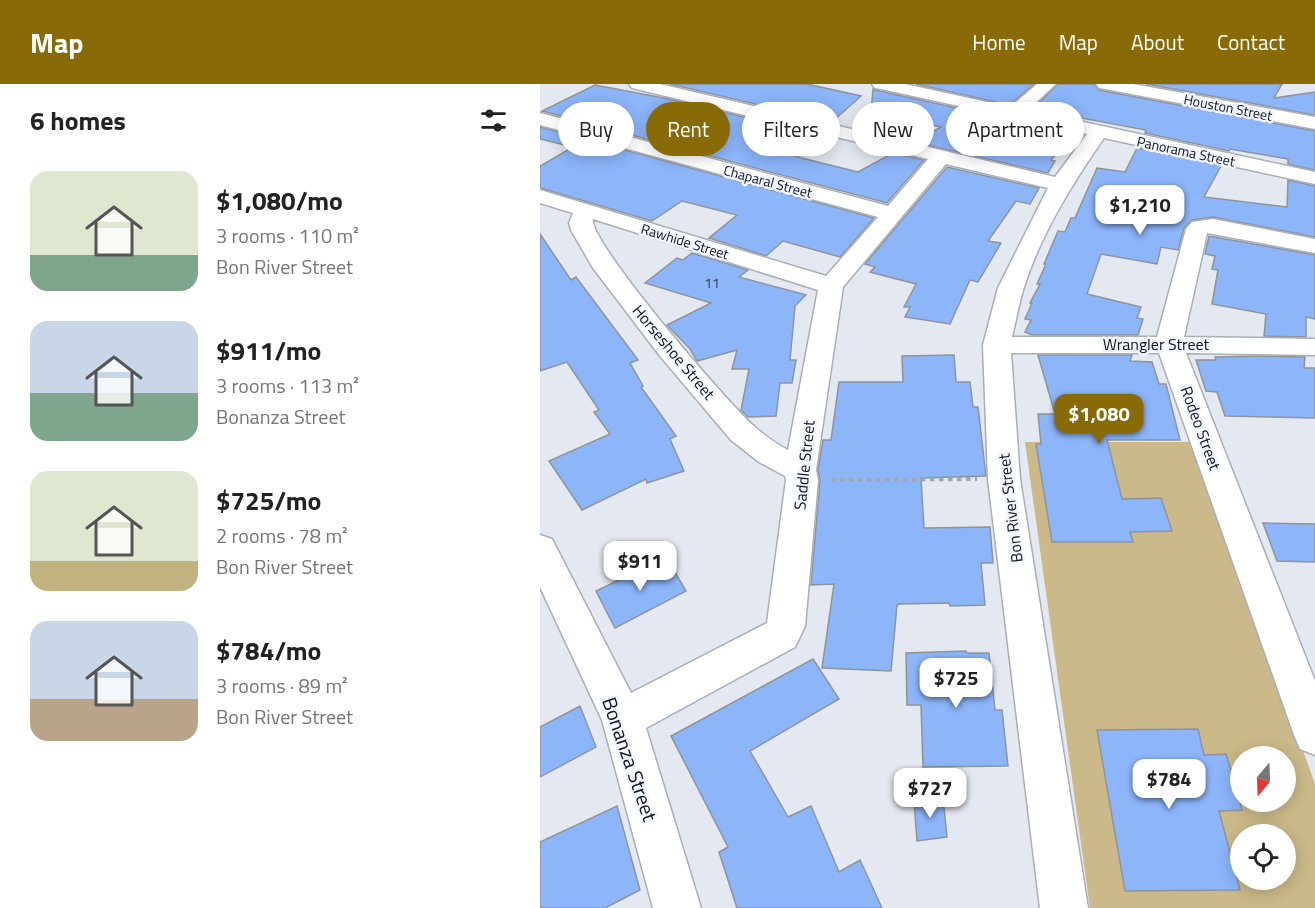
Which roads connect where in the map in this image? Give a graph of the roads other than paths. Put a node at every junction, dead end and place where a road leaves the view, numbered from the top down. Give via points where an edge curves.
1 (638, 84) edge
2 (881, 84) edge
3 (1047, 84) edge
4 (1105, 84) edge
5 (964, 102) edge
6 (1027, 102) edge
7 (540, 119) edge
8 (1315, 123) edge
9 (1084, 128) edge
10 (1099, 131) junction
11 (942, 156) junction
12 (1315, 178) edge
13 (1060, 185) junction
14 (540, 196) edge
15 (585, 211) junction
16 (892, 214) junction
17 (1315, 246) edge
18 (831, 286) junction
19 (1169, 344) junction
20 (997, 345) junction
21 (1315, 347) edge
22 (801, 475) junction
23 (540, 549) edge
24 (622, 719) junction
25 (1315, 735) edge
26 (677, 908) edge
27 (1064, 908) edge

1 - 11 street
2 - 5 street, Panorama Street
3 - 6 street
4 - 8 street, Houston Street
7 - 16 street, Chaparal Street
9 - 10 street, Panorama Street
10 - 12 street, Panorama Street
10 - 13 street, Bon River Street
11 - 13 street
11 - 16 street
13 - 20 street, Bon River Street via 1011,288
14 - 15 street, Rawhide Street
15 - 18 street, Rawhide Street
15 - 22 street, Horseshoe Street via 579,223 602,263 670,350 742,433
16 - 18 street
17 - 19 street via 1213,226 1200,227
18 - 22 street, Saddle Street
19 - 20 street, Wrangler Street
19 - 21 street, Wrangler Street
19 - 25 street, Rodeo Street
20 - 27 street, Bon River Street via 1004,479
22 - 24 street, Saddle Street via 786,626 781,635
23 - 24 street, Bonanza Street
24 - 26 street, Bonanza Street

